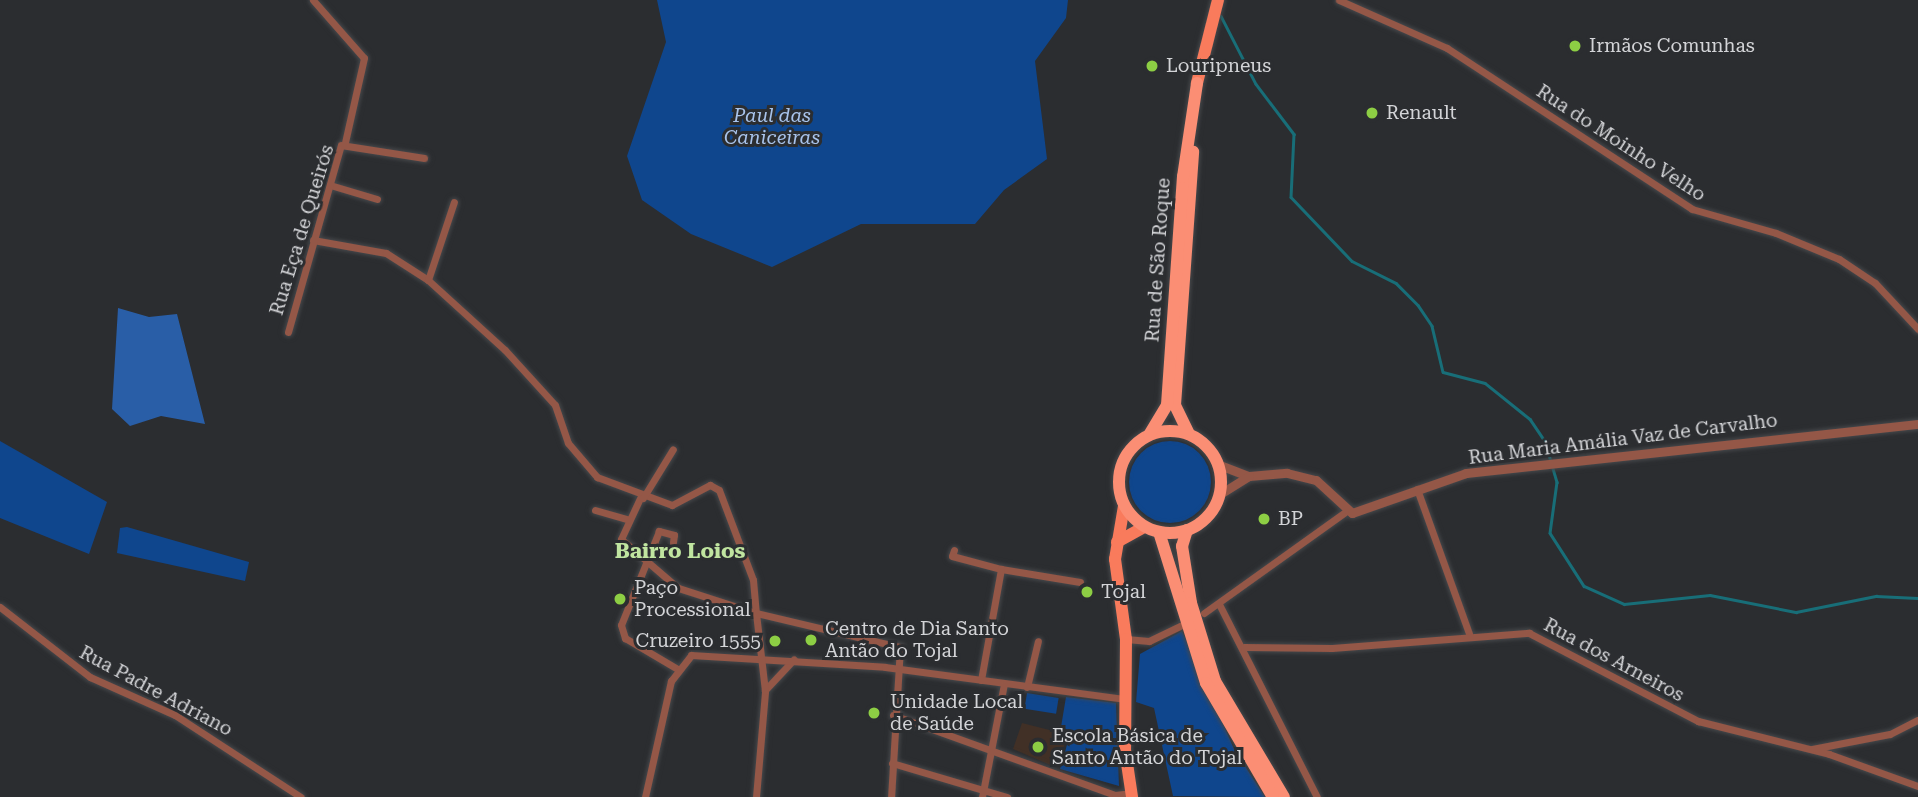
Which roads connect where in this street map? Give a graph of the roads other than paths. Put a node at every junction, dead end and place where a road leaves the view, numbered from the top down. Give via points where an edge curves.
1 (313, 0) edge
2 (1218, 0) edge
3 (1339, 0) edge
4 (1197, 83) junction
5 (347, 141) junction
6 (424, 158) dead end
7 (330, 185) junction
8 (377, 199) dead end
9 (454, 202) dead end
10 (313, 240) junction
11 (428, 279) junction
12 (1918, 329) edge
13 (288, 332) dead end
14 (1918, 424) edge
15 (1189, 434) junction
16 (1149, 435) junction
17 (673, 449) dead end
18 (1217, 464) junction
19 (1249, 476) junction
20 (1416, 489) junction
21 (1220, 494) junction
22 (641, 498) junction
23 (1124, 506) junction
24 (595, 510) dead end
25 (1345, 512) junction
26 (629, 520) junction
27 (1144, 527) junction
28 (1187, 530) junction
29 (1159, 532) junction
30 (673, 542) dead end
31 (1115, 545) junction
32 (954, 550) dead end
33 (646, 563) junction
34 (1001, 569) junction
35 (1080, 582) dead end
36 (1219, 604) junction
37 (0, 607) edge
38 (755, 613) junction
39 (1204, 613) dead end
40 (1186, 623) junction
41 (1470, 636) junction
42 (1126, 639) junction
43 (1038, 641) dead end
44 (1244, 647) junction
45 (762, 656) junction
46 (772, 656) junction
47 (795, 658) junction
48 (676, 668) junction
49 (897, 668) junction
50 (775, 672) junction
51 (981, 680) junction
52 (1004, 684) junction
53 (1027, 687) junction
54 (765, 691) junction
55 (1127, 699) junction
56 (893, 715) junction
57 (1918, 720) edge
58 (992, 746) junction
59 (1811, 750) junction
60 (892, 763) junction
61 (1918, 786) edge
62 (983, 794) edge
63 (1132, 795) edge
64 (301, 797) edge
65 (645, 797) edge
66 (756, 797) edge
67 (891, 797) edge
68 (1006, 797) edge
69 (1273, 797) edge
70 (1284, 797) edge
71 (1318, 797) edge

1 - 5 street, Rua Eça de Queirós via 364,58
2 - 4 main road, Rua de São Roque
3 - 12 street, Rua do Moinho Velho via 1447,48 1692,209 1776,233 1839,259 1875,284
4 - 15 highway, Rua de São Roque via 1175,405
4 - 16 highway, Rua de São Roque via 1183,177 1167,405
5 - 6 street
5 - 7 street, Rua Eça de Queirós
7 - 8 street
7 - 10 street, Rua Eça de Queirós
9 - 11 street
10 - 11 street via 386,253
10 - 13 street, Rua Eça de Queirós
11 - 22 street via 555,405 568,443 597,477
14 - 20 street, Rua Maria Amália Vaz de Carvalho via 1534,463
15 - 16 highway
15 - 18 highway
16 - 23 highway via 1135,444 1120,472
17 - 22 street
18 - 19 street
18 - 21 highway
19 - 21 street
19 - 25 street via 1287,473 1316,480
20 - 25 street, Rua Maria Amália Vaz de Carvalho
20 - 41 street
21 - 28 highway via 1202,522
22 - 26 street
22 - 38 street via 679,503 710,485 735,520
23 - 27 highway
23 - 31 main road
24 - 26 street
25 - 36 street, Rua Maria Amália Vaz de Carvalho via 1269,561
26 - 33 street via 621,539
27 - 29 highway
27 - 31 main road via 1122,534
28 - 29 highway
28 - 70 highway via 1182,546 1191,603 1215,681
29 - 40 highway
30 - 33 street via 674,535 659,531
31 - 42 main road
32 - 34 street via 952,556
33 - 38 street via 678,588
33 - 48 street via 621,625 625,638
34 - 35 street
34 - 51 street
36 - 39 street, Rua Maria Amália Vaz de Carvalho
36 - 44 street
37 - 64 street, Rua Padre Adriano via 90,677 175,715
38 - 45 street
38 - 49 street via 900,647
40 - 42 street via 1149,641
40 - 69 highway via 1206,683
41 - 44 street, Rua dos Arneiros via 1332,648
41 - 59 street, Rua dos Arneiros via 1529,633 1698,721
42 - 55 main road
43 - 53 street
44 - 71 street
45 - 46 street
45 - 48 street via 702,653
45 - 54 street
46 - 47 street
46 - 50 street
47 - 49 street
47 - 50 street
48 - 65 street
49 - 51 street
49 - 56 street
50 - 54 street
51 - 52 street
52 - 53 street
52 - 58 street
53 - 55 street
54 - 66 street
55 - 63 main road
56 - 58 street
56 - 60 street
57 - 59 street via 1890,734
58 - 62 street
58 - 63 street via 1115,795
59 - 61 street, Rua dos Arneiros
60 - 62 street
60 - 67 street
62 - 68 street

